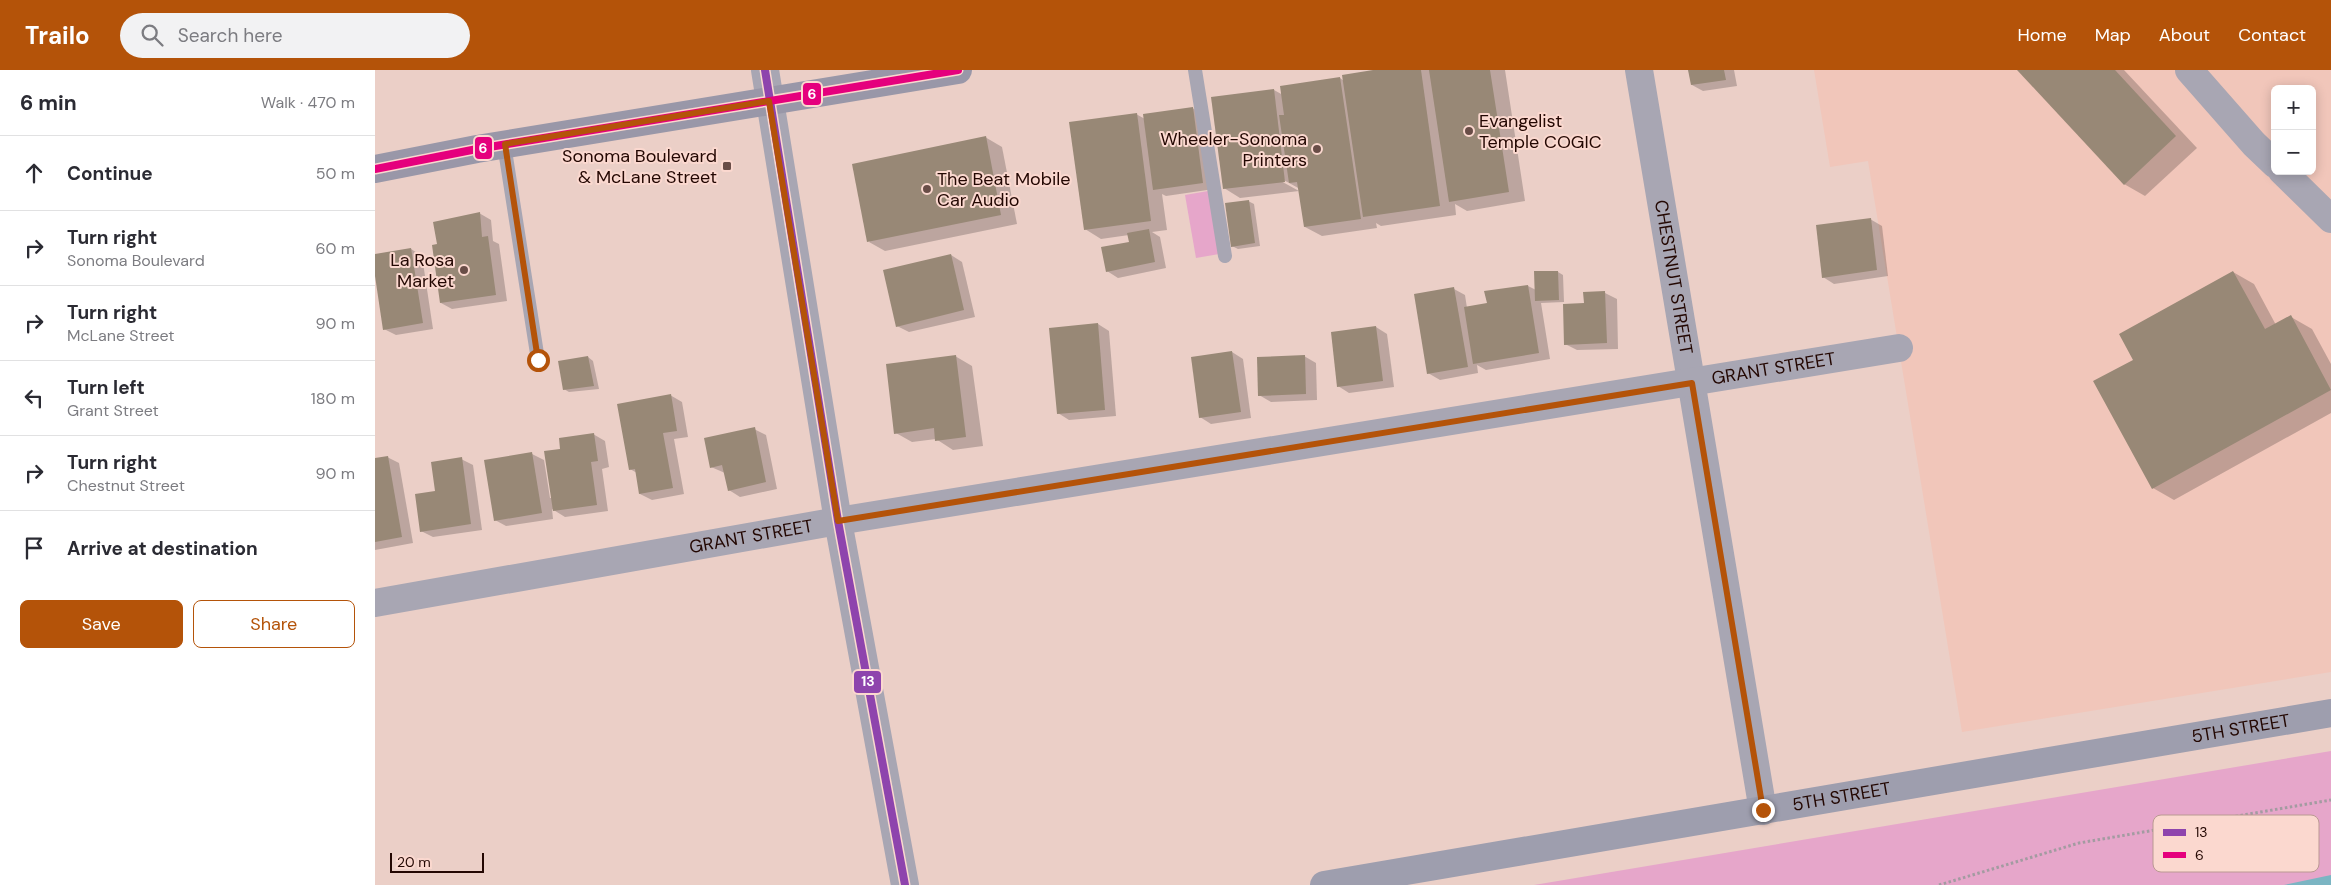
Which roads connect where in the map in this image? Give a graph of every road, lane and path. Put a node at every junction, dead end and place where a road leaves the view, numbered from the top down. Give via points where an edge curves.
1 (765, 70) edge
2 (958, 70) edge
3 (1195, 70) edge
4 (1639, 70) edge
5 (2189, 70) edge
6 (769, 101) junction
7 (505, 144) junction
8 (2271, 160) edge
9 (375, 169) edge
10 (2286, 175) edge
11 (2331, 219) edge
12 (1225, 256) dead end
13 (1899, 348) dead end
14 (538, 360) dead end
15 (1692, 383) junction
16 (838, 521) junction
17 (375, 603) edge
18 (2331, 713) edge
19 (2331, 800) edge
20 (1763, 810) junction
21 (2243, 815) edge
22 (2153, 830) edge
23 (905, 885) edge
24 (1323, 885) edge
25 (1939, 885) edge

1 - 6 street
2 - 6 main road
3 - 12 lane
4 - 15 street, CHESTNUT STREET
5 - 8 street
6 - 7 main road
6 - 16 street
7 - 9 main road
7 - 14 lane
10 - 11 street
13 - 15 street, GRANT STREET
15 - 16 street, GRANT STREET
15 - 20 street, CHESTNUT STREET
16 - 17 street, GRANT STREET
16 - 23 street
18 - 20 street, 5TH STREET
19 - 21 path
20 - 24 street, 5TH STREET
22 - 25 path via 2079,843

